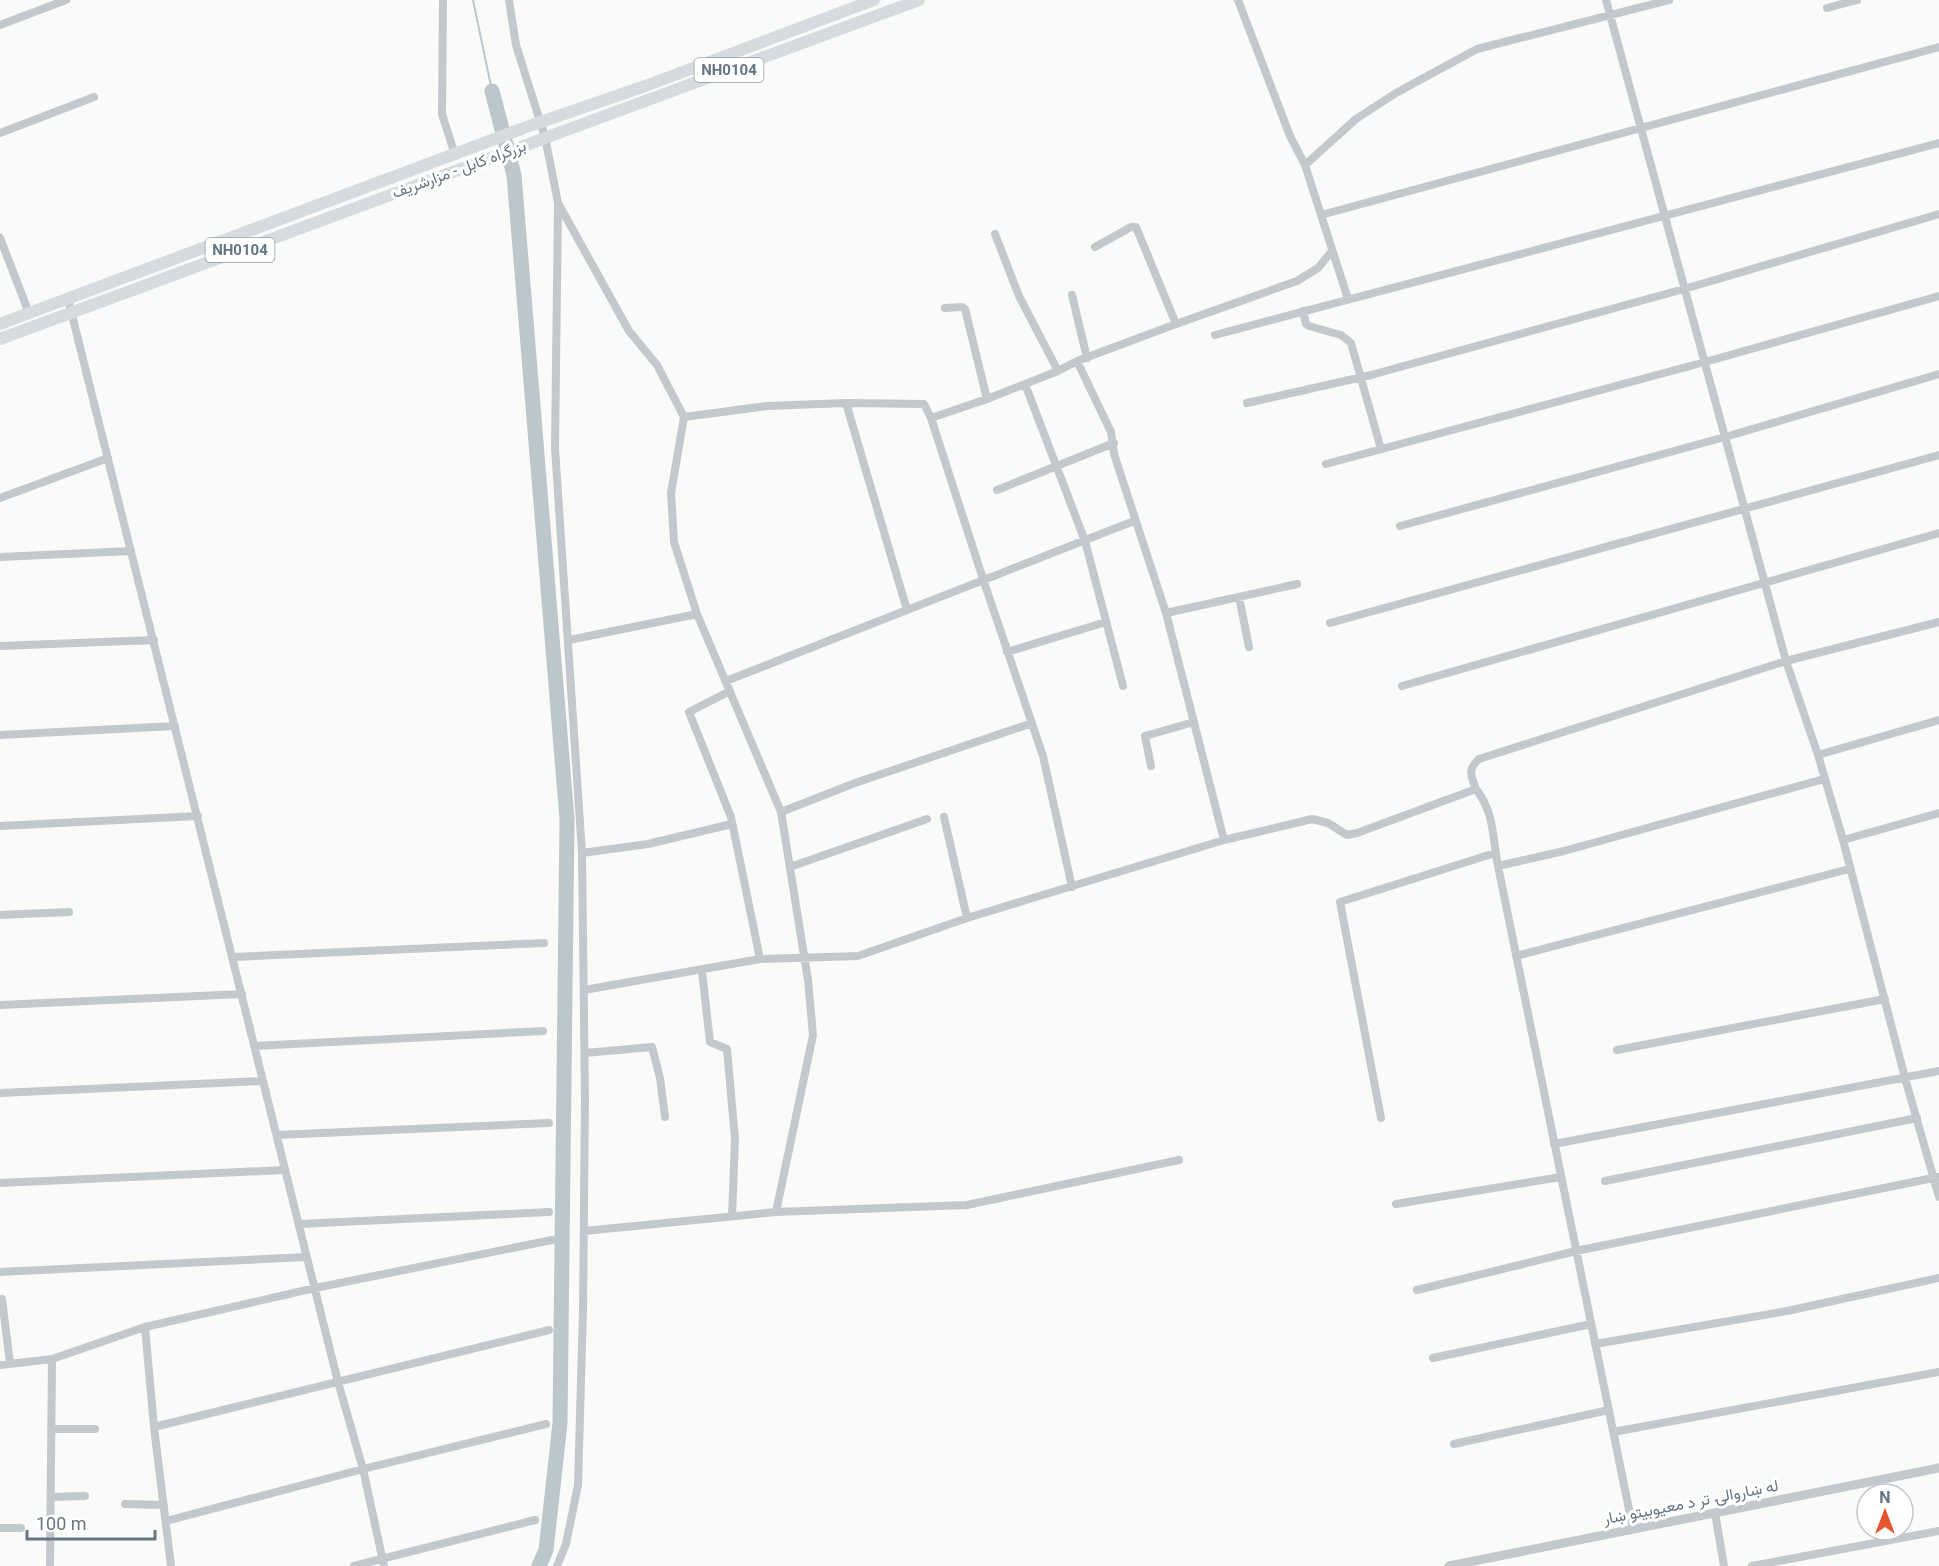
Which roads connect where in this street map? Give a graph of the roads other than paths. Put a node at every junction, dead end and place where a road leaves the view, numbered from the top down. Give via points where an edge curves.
1 (66, 0) edge
2 (443, 0) edge
3 (509, 0) edge
4 (874, 0) edge
5 (919, 0) edge
6 (1238, 0) edge
7 (1606, 0) edge
8 (1669, 0) edge
9 (1857, 0) edge
10 (1827, 8) dead end
11 (1610, 15) junction
12 (0, 25) edge
13 (1939, 47) edge
14 (94, 97) dead end
15 (536, 123) junction
16 (1641, 129) junction
17 (0, 133) edge
18 (542, 139) junction
19 (1939, 143) edge
20 (455, 154) junction
21 (1305, 165) junction
22 (558, 203) junction
23 (1939, 214) edge
24 (1321, 215) junction
25 (1664, 215) junction
26 (995, 234) dead end
27 (0, 238) edge
28 (1095, 247) dead end
29 (1332, 251) junction
30 (1684, 289) junction
31 (1072, 295) dead end
32 (1939, 296) edge
33 (68, 299) junction
34 (1348, 299) junction
35 (945, 309) dead end
36 (1303, 311) junction
37 (72, 312) junction
38 (29, 314) junction
39 (0, 324) edge
40 (1176, 324) junction
41 (1215, 335) dead end
42 (0, 339) edge
43 (1087, 358) junction
44 (1077, 361) junction
45 (1705, 362) junction
46 (1058, 371) junction
47 (1939, 374) edge
48 (1362, 377) junction
49 (1025, 384) junction
50 (987, 399) junction
51 (846, 403) junction
52 (1247, 403) dead end
53 (684, 417) junction
54 (931, 418) junction
55 (1725, 437) junction
56 (1114, 443) junction
57 (1381, 449) junction
58 (1939, 455) edge
59 (108, 458) junction
60 (1326, 464) dead end
61 (1057, 466) junction
62 (997, 490) dead end
63 (0, 498) edge
64 (1745, 510) junction
65 (1134, 521) junction
66 (1400, 526) dead end
67 (1939, 533) edge
68 (1085, 542) junction
69 (132, 551) junction
70 (0, 557) edge
71 (983, 579) junction
72 (1297, 584) dead end
73 (1765, 584) junction
74 (1239, 597) junction
75 (907, 610) junction
76 (1166, 613) junction
77 (697, 614) junction
78 (1106, 622) junction
79 (1939, 622) edge
80 (1330, 623) dead end
81 (154, 640) junction
82 (569, 640) junction
83 (0, 646) edge
84 (1249, 647) dead end
85 (1007, 652) junction
86 (1786, 661) junction
87 (726, 681) junction
88 (1123, 686) dead end
89 (1402, 686) dead end
90 (730, 691) junction
91 (1939, 720) edge
92 (1194, 722) junction
93 (1032, 723) junction
94 (175, 726) junction
95 (0, 735) edge
96 (1818, 755) junction
97 (1151, 765) dead end
98 (1824, 779) junction
99 (1476, 789) junction
100 (781, 812) junction
101 (1939, 813) edge
102 (198, 816) junction
103 (944, 817) dead end
104 (927, 819) dead end
105 (732, 824) junction
106 (0, 826) edge
107 (1224, 840) junction
108 (1843, 840) junction
109 (582, 853) junction
110 (1495, 853) junction
111 (1498, 866) junction
112 (790, 867) junction
113 (1850, 869) junction
114 (1072, 887) junction
115 (69, 912) dead end
116 (0, 915) edge
117 (967, 918) junction
118 (544, 943) dead end
119 (233, 957) junction
120 (1516, 957) junction
121 (804, 958) junction
122 (760, 959) junction
123 (702, 971) junction
124 (584, 990) junction
125 (242, 994) junction
126 (1885, 999) junction
127 (0, 1005) edge
128 (543, 1031) dead end
129 (255, 1046) junction
130 (1617, 1050) dead end
131 (585, 1053) junction
132 (1939, 1071) edge
133 (1905, 1078) junction
134 (263, 1081) junction
135 (0, 1093) edge
136 (665, 1117) dead end
137 (1381, 1118) dead end
138 (1917, 1118) junction
139 (549, 1123) dead end
140 (277, 1135) junction
141 (1554, 1144) junction
142 (1179, 1160) dead end
143 (285, 1170) junction
144 (1561, 1177) junction
145 (1936, 1177) edge
146 (1605, 1180) dead end
147 (0, 1183) edge
148 (1939, 1197) edge
149 (1396, 1204) dead end
150 (549, 1212) dead end
151 (776, 1212) junction
152 (732, 1216) junction
153 (299, 1224) junction
154 (584, 1231) junction
155 (552, 1240) dead end
156 (1576, 1251) junction
157 (307, 1257) junction
158 (0, 1272) edge
159 (1939, 1278) edge
160 (315, 1288) junction
161 (1417, 1290) dead end
162 (2, 1299) dead end
163 (1591, 1324) junction
164 (145, 1327) junction
165 (549, 1330) dead end
166 (1595, 1344) junction
167 (1433, 1358) dead end
168 (52, 1359) junction
169 (10, 1364) junction
170 (0, 1365) edge
171 (1939, 1372) edge
172 (338, 1382) junction
173 (1609, 1410) junction
174 (546, 1424) dead end
175 (154, 1428) junction
176 (51, 1429) junction
177 (95, 1429) dead end
178 (1613, 1432) junction
179 (1454, 1444) dead end
180 (1939, 1468) edge
181 (363, 1469) junction
182 (85, 1496) dead end
183 (51, 1497) junction
184 (125, 1504) dead end
185 (164, 1505) junction
186 (1714, 1513) junction
187 (535, 1520) dead end
188 (166, 1521) junction
189 (0, 1528) edge
190 (21, 1528) dead end
191 (1633, 1529) junction
192 (1939, 1531) edge
193 (383, 1563) edge
194 (1456, 1565) edge
195 (50, 1566) edge
196 (171, 1566) edge
197 (354, 1566) edge
198 (557, 1566) edge
199 (1724, 1566) edge
200 (1752, 1566) edge

1 - 12 street
2 - 20 street via 442,114
3 - 15 street
4 - 15 highway, بزرگراه کابل - مزارشریف / NH0104
5 - 18 highway, بزرگراه کابل - مزارشریف / NH0104
6 - 21 street
7 - 11 street
8 - 11 street
9 - 10 street
11 - 16 street
11 - 21 street via 1477,49 1364,114
13 - 16 street
14 - 17 street
15 - 18 street
15 - 20 highway, بزرگراه کابل - مزارشریف / NH0104
16 - 24 street
16 - 25 street
18 - 22 street
18 - 37 highway, بزرگراه کابل - مزارشریف / NH0104
19 - 25 street
20 - 33 highway, بزرگراه کابل - مزارشریف / NH0104
21 - 24 street
22 - 53 street via 629,331 657,365
22 - 82 street via 555,448
23 - 30 street
24 - 29 street
25 - 30 street
25 - 34 street
26 - 46 street via 1019,296
27 - 38 street
28 - 40 street via 1136,227
29 - 34 street
29 - 40 street via 1318,268 1297,281
30 - 45 street
30 - 48 street
31 - 43 street
32 - 45 street
33 - 37 street
33 - 38 highway, بزرگراه کابل - مزارشریف / NH0104
34 - 36 street
35 - 50 street via 965,309
36 - 41 street
36 - 48 street via 1309,326 1348,339
37 - 42 highway, بزرگراه کابل - مزارشریف / NH0104
37 - 59 street
38 - 39 highway, بزرگراه کابل - مزارشریف / NH0104
40 - 43 street
43 - 44 street
44 - 46 street
44 - 56 street
45 - 55 street
45 - 57 street
46 - 49 street
47 - 55 street
48 - 52 street
48 - 57 street
49 - 50 street
49 - 61 street
50 - 54 street
51 - 53 street via 767,406
51 - 54 street via 923,404
51 - 75 street
53 - 77 street via 671,493 674,542
54 - 71 street
55 - 64 street
55 - 66 street
56 - 61 street
56 - 65 street
57 - 60 street
58 - 64 street
59 - 63 street
59 - 69 street
61 - 62 street
61 - 68 street
64 - 73 street
64 - 80 street
65 - 68 street
65 - 76 street
67 - 73 street
68 - 71 street
68 - 78 street
69 - 70 street
69 - 81 street
71 - 75 street
71 - 85 street
72 - 74 street
73 - 86 street
73 - 89 street
74 - 76 street
74 - 84 street
75 - 87 street
76 - 92 street
77 - 82 street
77 - 87 street
78 - 85 street
78 - 88 street
79 - 86 street
81 - 83 street
81 - 94 street
82 - 109 street
85 - 93 street
86 - 96 street
86 - 99 street via 1479,759 1470,774
87 - 90 street
90 - 100 street
90 - 105 street via 689,711
91 - 96 street
92 - 97 street via 1145,736
92 - 107 street
93 - 100 street
93 - 114 street
94 - 95 street
94 - 102 street
96 - 98 street
98 - 108 street
98 - 111 street
99 - 107 street via 1357,834 1347,835 1328,823 1312,819
99 - 110 street via 1486,803
100 - 112 street
101 - 108 street
102 - 106 street
102 - 119 street
103 - 117 street
104 - 112 street
105 - 109 street via 648,844
105 - 122 street
107 - 114 street
108 - 113 street
109 - 124 street
110 - 111 street
110 - 137 street via 1340,902
111 - 120 street
112 - 121 street
113 - 120 street
113 - 126 street
114 - 117 street
115 - 116 street
117 - 121 street via 858,956
118 - 119 street
119 - 125 street
120 - 141 street
121 - 122 street
121 - 151 street via 813,1035
122 - 123 street
123 - 124 street
123 - 152 street via 710,1042 727,1049 735,1139
124 - 131 street
125 - 127 street
125 - 129 street
126 - 130 street
126 - 133 street
128 - 129 street
129 - 134 street
131 - 136 street via 652,1047
131 - 154 street
132 - 133 street
133 - 138 street
133 - 141 street
134 - 135 street
134 - 140 street
138 - 145 street
138 - 146 street
139 - 140 street
140 - 143 street
141 - 144 street
142 - 151 street via 967,1205
143 - 147 street
143 - 153 street
144 - 149 street
144 - 156 street
145 - 148 street
145 - 156 street
150 - 153 street
151 - 152 street
152 - 154 street
153 - 157 street
154 - 198 street via 578,1485 566,1544
155 - 160 street
156 - 161 street
156 - 163 street
157 - 158 street
157 - 160 street
159 - 166 street via 1787,1311
160 - 164 street
160 - 172 street
162 - 169 street
163 - 166 street
163 - 167 street
164 - 168 street
164 - 175 street
165 - 172 street
166 - 173 street
168 - 169 street
168 - 176 street
169 - 170 street
171 - 178 street
172 - 175 street
172 - 181 street
173 - 178 street
173 - 179 street
174 - 181 street
175 - 185 street
176 - 177 street
176 - 183 street
178 - 191 street
180 - 186 street, له ښاروالۍ تر د معیوبیتو ښار
181 - 188 street
181 - 193 street
182 - 183 street
183 - 195 street
184 - 185 street
185 - 188 street
186 - 191 street, له ښاروالۍ تر د معیوبیتو ښار
186 - 199 street
187 - 193 street
188 - 196 street
189 - 190 street
191 - 194 street, له ښاروالۍ تر د معیوبیتو ښار
192 - 200 street
193 - 197 street

